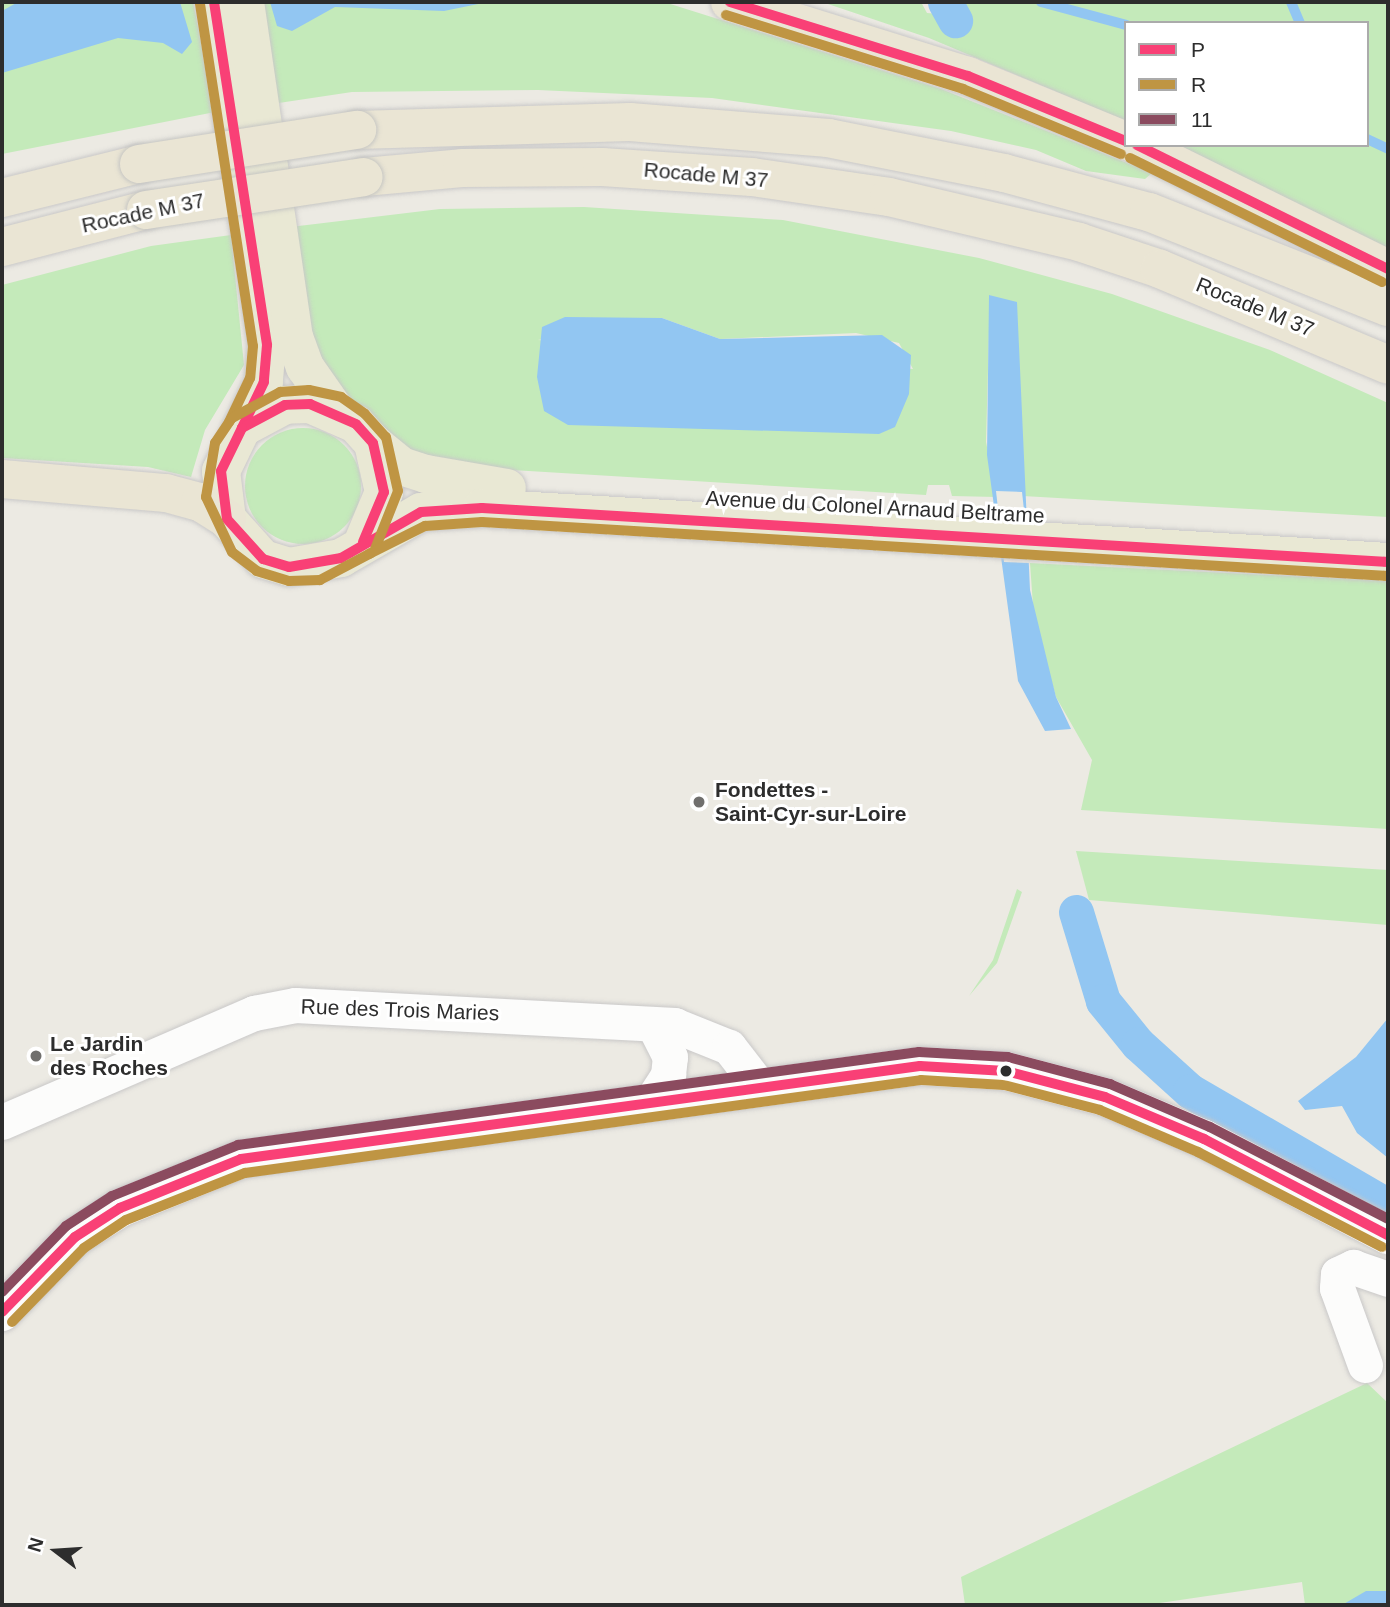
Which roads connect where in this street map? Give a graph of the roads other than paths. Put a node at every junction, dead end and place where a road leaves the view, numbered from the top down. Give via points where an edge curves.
1 (214, 2) edge
2 (245, 2) edge
3 (730, 2) edge
4 (1124, 140) edge
5 (1140, 147) edge
6 (2, 198) edge
7 (2, 247) edge
8 (1388, 269) edge
9 (1388, 307) edge
10 (1388, 365) edge
11 (335, 410) junction
12 (242, 428) junction
13 (373, 443) junction
14 (2, 479) edge
15 (227, 519) junction
16 (1013, 526) junction
17 (1388, 536) edge
18 (363, 542) junction
19 (1388, 562) edge
20 (654, 1025) junction
21 (760, 1087) junction
22 (652, 1100) junction
23 (2, 1122) edge
24 (1388, 1235) edge
25 (1388, 1279) edge
26 (2, 1312) edge
27 (1365, 1365) dead end

1 - 12 main road via 267,345 264,382
2 - 11 main road via 295,337 305,367
3 - 4 highway via 968,76
5 - 8 highway
6 - 9 highway, bridge via 139,164 357,130 630,122 828,138 1004,173 1149,212
7 - 10 highway, Rocade M 37, bridge via 146,210 462,167 602,167 752,177 889,197 1079,242 1160,269
11 - 12 main road via 285,405
11 - 13 main road
12 - 15 main road via 221,471
13 - 16 main road, Avenue du Colonel Arnaud Beltrame via 401,466 487,487
13 - 18 main road via 384,492
14 - 15 highway via 166,493 200,502
15 - 18 main road via 263,559 289,567 316,567
16 - 17 main road, Avenue du Colonel Arnaud Beltrame
16 - 18 main road, Avenue du Colonel Arnaud Beltrame via 460,508 421,512
16 - 19 main road, Avenue du Colonel Arnaud Beltrame
20 - 21 street, Rue des Trois Maries via 693,1029 729,1047
20 - 22 street via 670,1057 668,1074
20 - 23 street, Rue des Trois Maries via 438,1008 277,1007
21 - 22 street
21 - 24 street via 920,1066 992,1068 1057,1082 1204,1139
22 - 26 street via 241,1159 120,1208 75,1237
25 - 27 street via 1353,1267 1338,1274 1337,1288

